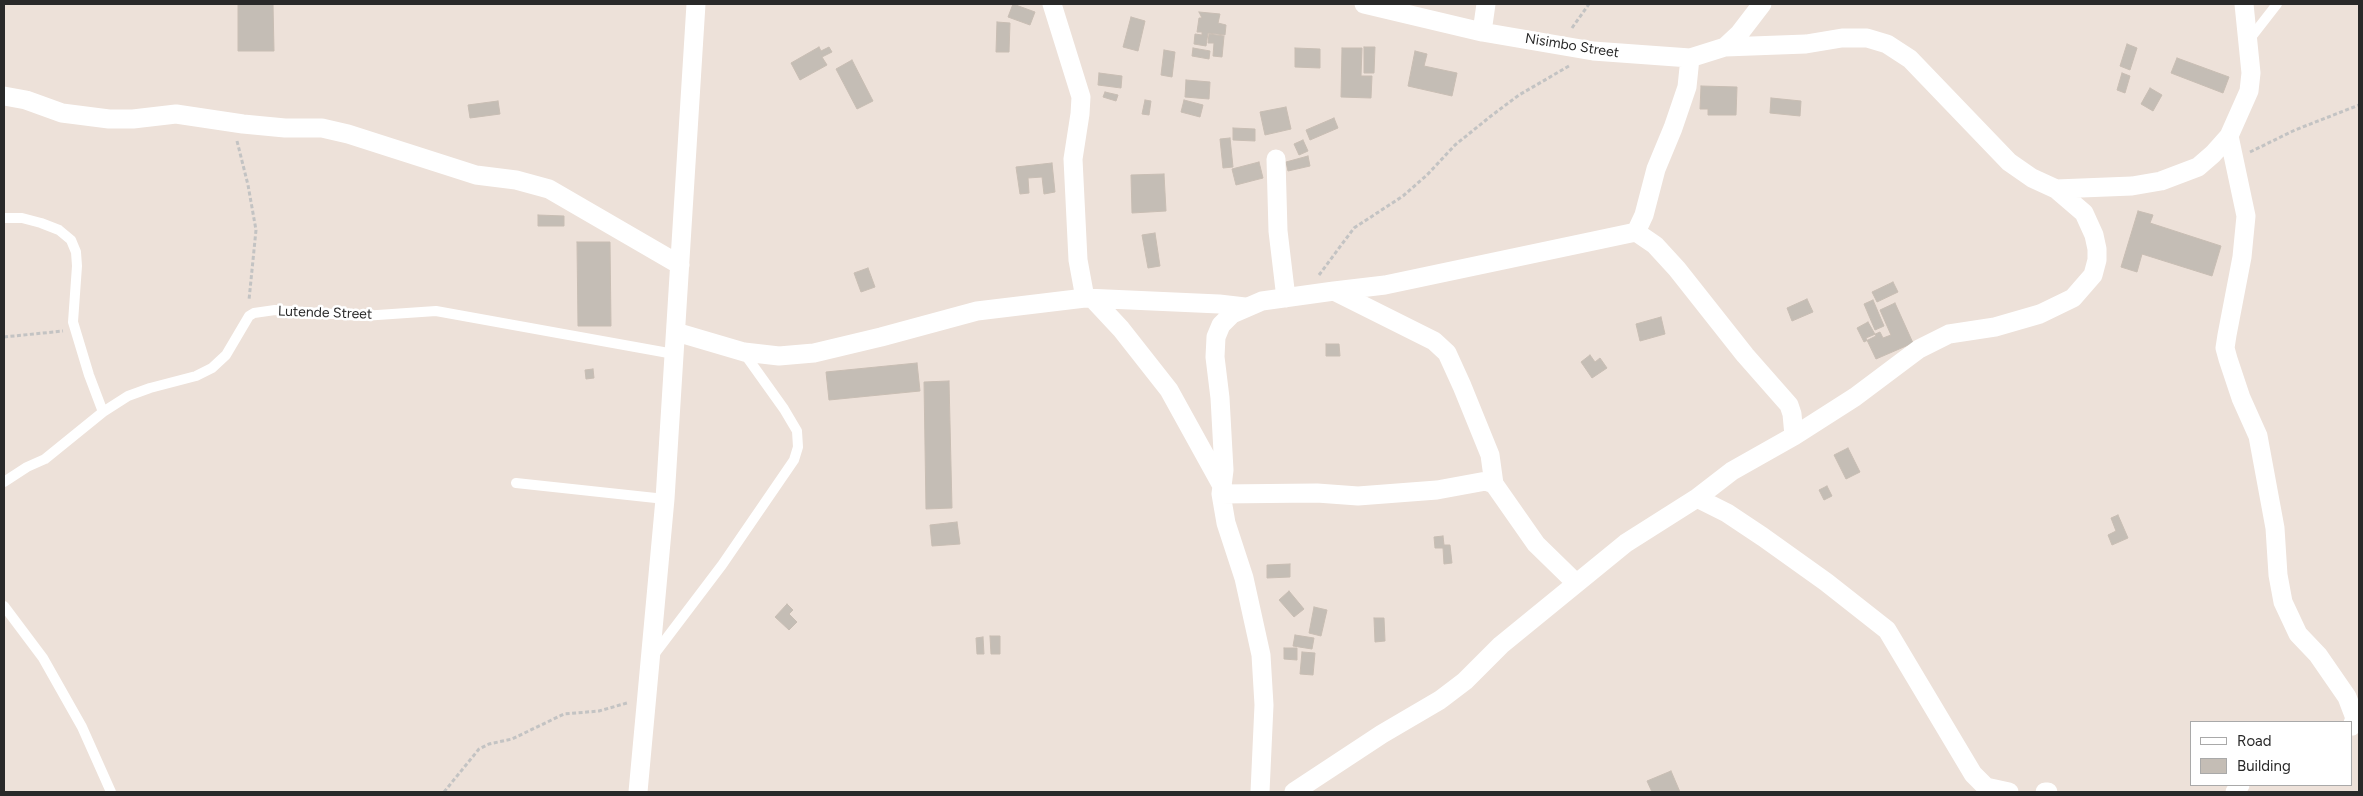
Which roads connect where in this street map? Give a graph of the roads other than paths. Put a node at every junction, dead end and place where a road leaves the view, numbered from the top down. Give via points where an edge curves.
1 (696, 4) edge
2 (1052, 4) edge
3 (1364, 4) edge
4 (1486, 4) edge
5 (1762, 4) edge
6 (2244, 4) edge
7 (2277, 4) edge
8 (1482, 32) junction
9 (2249, 40) junction
10 (1726, 46) junction
11 (1690, 58) junction
12 (4, 96) edge
13 (2229, 136) junction
14 (1276, 159) dead end
15 (2056, 190) junction
16 (4, 218) edge
17 (1636, 232) junction
18 (680, 265) junction
19 (1334, 291) junction
20 (1286, 298) junction
21 (1089, 299) junction
22 (1245, 307) junction
23 (676, 332) junction
24 (744, 352) junction
25 (674, 354) junction
26 (103, 412) junction
27 (1794, 436) junction
28 (4, 482) edge
29 (516, 482) dead end
30 (1494, 484) junction
31 (1221, 490) junction
32 (664, 498) junction
33 (1697, 498) junction
34 (1576, 583) junction
35 (4, 606) edge
36 (649, 661) junction
37 (2355, 722) edge
38 (111, 792) edge
39 (638, 792) edge
40 (1260, 792) edge
41 (1294, 792) edge
42 (2008, 792) edge

1 - 18 street
2 - 21 street via 1081,97 1073,167 1078,260
3 - 8 street, Nisimbo Street
4 - 8 street
5 - 10 street, Nisimbo Street
6 - 9 street
7 - 9 lane
8 - 11 street, Nisimbo Street via 1593,51
9 - 13 street via 2249,91
10 - 11 street, Nisimbo Street
10 - 15 street via 1806,44 1842,38 1867,38 1887,44 1910,59 2009,162
11 - 17 street via 1686,87
12 - 18 street via 62,113 109,119 176,114 285,128 322,128 348,134 476,175 516,180 549,189
13 - 15 street via 2198,168 2183,175 2132,186
13 - 37 street via 2246,216 2242,258 2227,335 2228,359 2258,436 2276,528 2283,602 2298,634 2318,655 2347,697
14 - 20 street via 1278,231
15 - 27 street via 2084,213 2097,249 2093,275 2073,298 2040,314 1995,327 1963,330 1938,339
16 - 26 lane via 41,222 60,230 71,240 77,266 73,312 76,331
17 - 19 street via 1385,285
17 - 27 street via 1656,245 1789,405
18 - 23 street
19 - 20 street
19 - 30 street via 1434,341 1447,353 1490,455
20 - 22 street
21 - 22 street
21 - 24 street via 977,311 881,338 814,352 779,356
21 - 31 street via 1121,329 1169,390
22 - 31 street via 1221,325 1216,337 1224,470
23 - 24 street
23 - 25 street
24 - 36 lane via 797,431 798,447 794,460 722,565
25 - 26 lane, Lutende Street via 436,311 363,316 275,310 248,316 226,355 212,368 196,376 128,396
25 - 32 street
26 - 28 lane via 45,459
27 - 33 street via 1732,471
29 - 32 lane
30 - 31 street via 1482,481 1437,490 1358,496
30 - 34 street via 1536,544
31 - 40 street via 1226,523 1244,578 1260,656 1264,705
32 - 36 street
33 - 34 street via 1626,543
33 - 42 street via 1727,513 1763,538 1887,630 1973,774 1986,787
34 - 41 street via 1440,700
35 - 38 lane via 43,658 82,727
36 - 39 street

